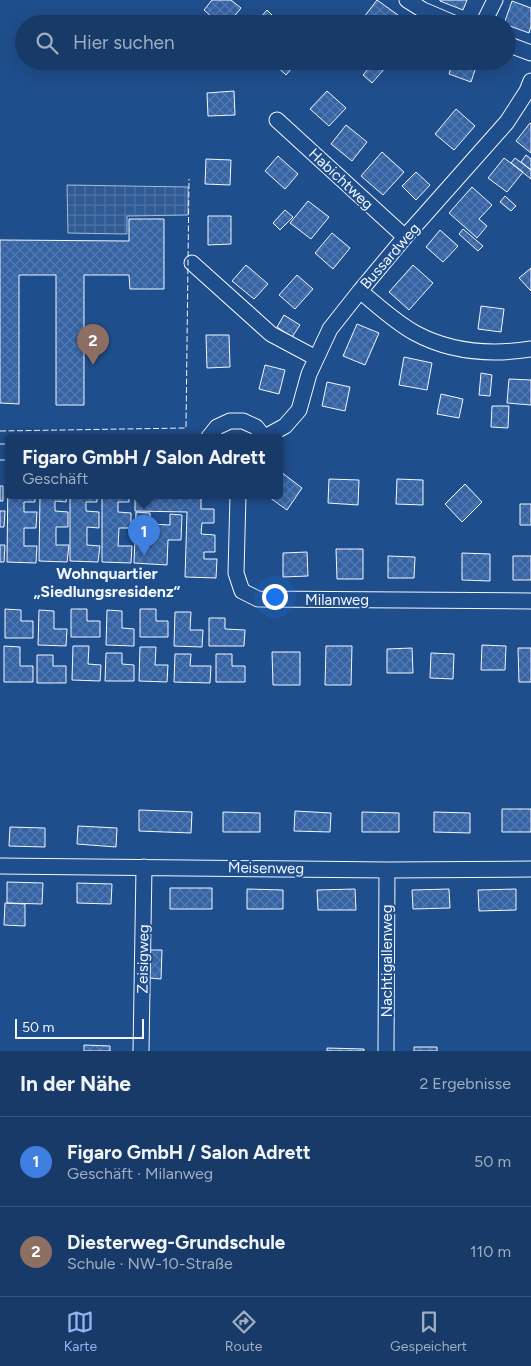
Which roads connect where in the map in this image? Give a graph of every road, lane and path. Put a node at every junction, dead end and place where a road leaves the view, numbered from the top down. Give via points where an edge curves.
1 (407, 0) edge
2 (495, 0) edge
3 (435, 15) edge
4 (488, 15) edge
5 (516, 47) edge
6 (531, 53) edge
7 (531, 80) edge
8 (278, 120) dead end
9 (405, 238) junction
10 (192, 263) dead end
11 (360, 291) junction
12 (531, 349) edge
13 (316, 358) junction
14 (212, 434) edge
15 (262, 434) edge
16 (270, 434) edge
17 (238, 499) edge
18 (531, 601) edge
19 (0, 866) edge
20 (144, 867) junction
21 (531, 869) edge
22 (387, 870) junction
23 (141, 1051) edge
24 (386, 1051) edge

1 - 3 street
2 - 4 street
5 - 6 street
7 - 9 street, Bussardweg via 507,122
8 - 9 street, Habichtweg
9 - 11 street, Bussardweg
10 - 13 street via 271,334
11 - 12 street via 414,333 434,341 488,352
11 - 13 street, Bussardweg via 330,329
13 - 16 street, Bussardweg via 299,410 285,426
14 - 15 street via 230,421 243,421
17 - 18 street, Milanweg via 236,573 242,591 258,599
19 - 20 street, Meisenweg
20 - 22 street, Meisenweg
20 - 23 street, Zeisigweg
21 - 22 street, Meisenweg
22 - 24 street, Nachtigallenweg

